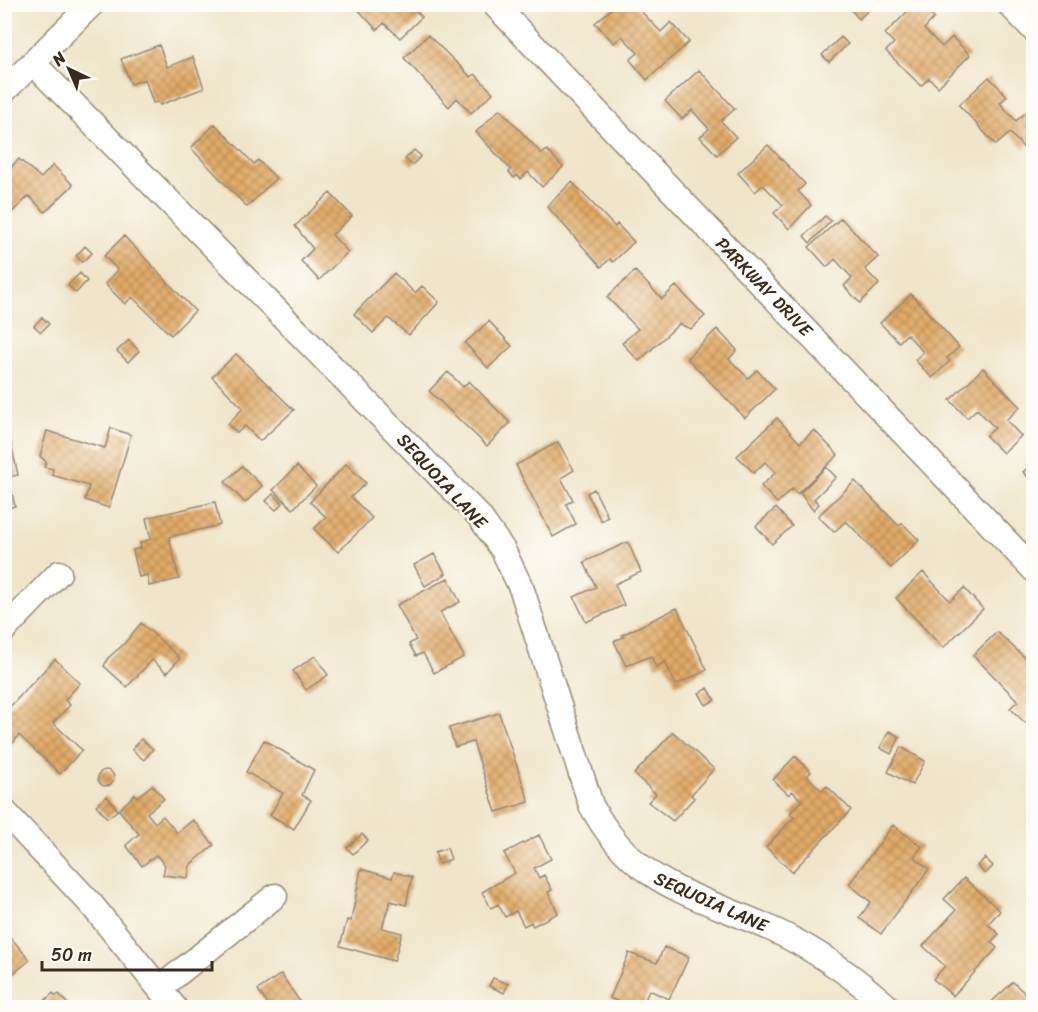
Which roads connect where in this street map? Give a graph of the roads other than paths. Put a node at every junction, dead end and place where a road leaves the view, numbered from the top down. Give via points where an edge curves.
1 (92, 4) edge
2 (494, 4) edge
3 (1010, 4) edge
4 (1034, 30) edge
5 (33, 63) junction
6 (4, 91) edge
7 (1034, 570) edge
8 (59, 573) dead end
9 (4, 630) edge
10 (4, 811) edge
11 (275, 896) dead end
12 (160, 988) junction
13 (175, 1008) edge
14 (889, 1008) edge

1 - 5 street
2 - 7 street, PARKWAY DRIVE
3 - 4 street
5 - 6 street
5 - 14 street, SEQUOIA LANE via 478,516 503,550 522,590 591,806 623,854 646,873 673,887 782,934 826,959
8 - 9 street
10 - 12 street via 91,904
11 - 12 street
12 - 13 street

